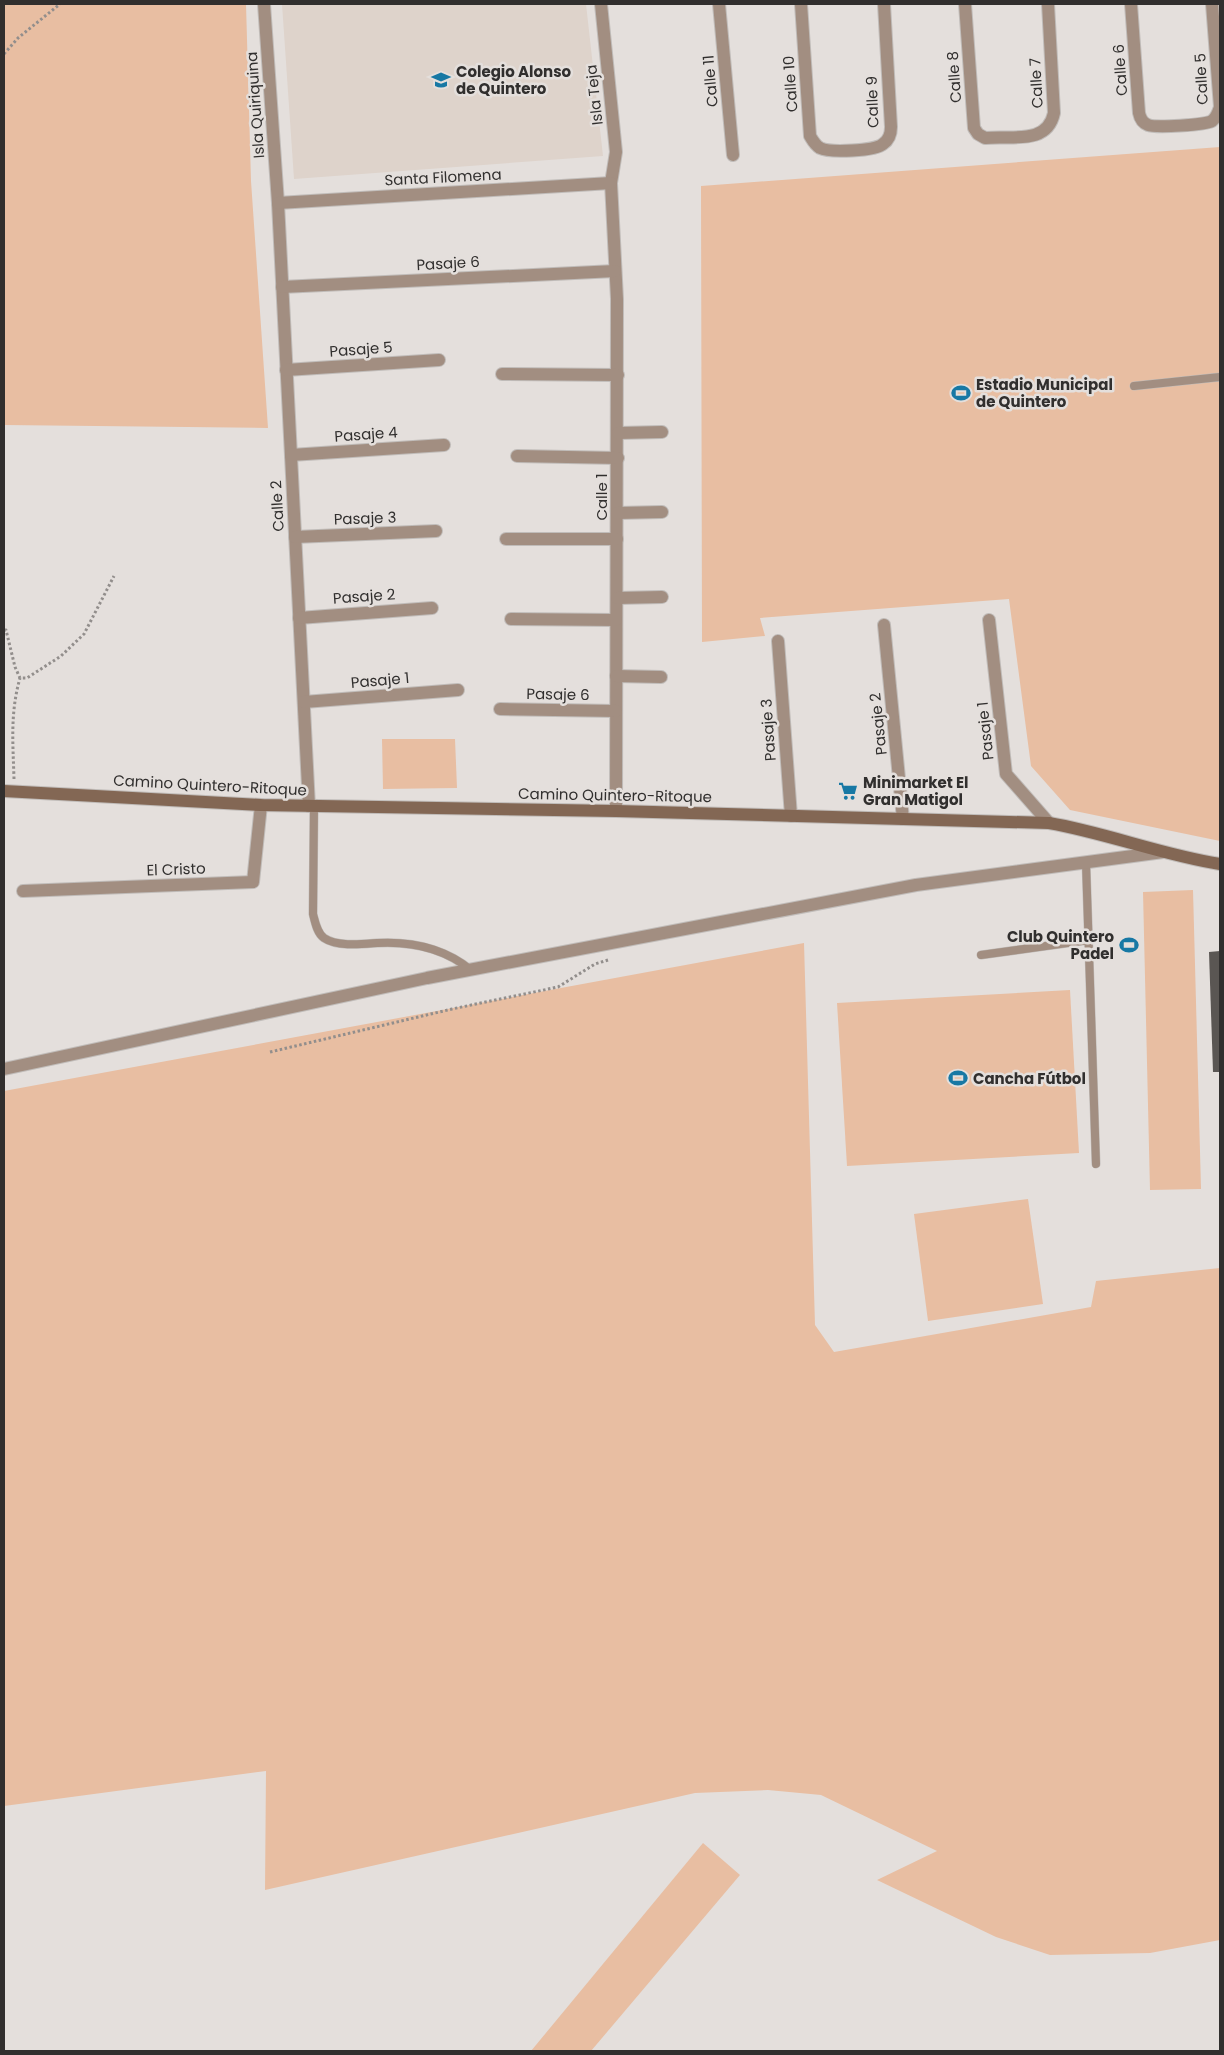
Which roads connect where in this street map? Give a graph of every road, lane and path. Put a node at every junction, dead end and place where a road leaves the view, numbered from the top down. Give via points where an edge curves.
1 (60, 4) edge
2 (264, 4) edge
3 (601, 4) edge
4 (719, 4) edge
5 (801, 4) edge
6 (884, 4) edge
7 (965, 4) edge
8 (1048, 4) edge
9 (1131, 4) edge
10 (1212, 4) edge
11 (4, 54) edge
12 (1153, 126) joint
13 (989, 137) joint
14 (831, 150) joint
15 (732, 155) dead end
16 (611, 183) junction
17 (278, 203) junction
18 (615, 271) junction
19 (282, 287) junction
20 (439, 360) dead end
21 (286, 370) junction
22 (502, 374) dead end
23 (618, 375) junction
24 (1220, 377) edge
25 (1134, 386) dead end
26 (662, 432) dead end
27 (618, 433) junction
28 (444, 445) dead end
29 (291, 455) junction
30 (517, 456) dead end
31 (618, 458) junction
32 (662, 512) dead end
33 (617, 513) junction
34 (436, 531) dead end
35 (295, 537) junction
36 (506, 538) dead end
37 (617, 539) junction
38 (114, 576) dead end
39 (662, 597) dead end
40 (617, 598) junction
41 (432, 608) dead end
42 (299, 618) junction
43 (511, 619) dead end
44 (616, 620) junction
45 (989, 620) dead end
46 (884, 625) dead end
47 (4, 630) edge
48 (778, 641) dead end
49 (616, 676) junction
50 (661, 677) dead end
51 (20, 678) junction
52 (458, 690) dead end
53 (304, 702) junction
54 (500, 709) dead end
55 (616, 711) junction
56 (9, 791) edge
57 (261, 805) junction
58 (312, 806) junction
59 (616, 811) junction
60 (791, 816) junction
61 (903, 819) junction
62 (1049, 823) junction
63 (1163, 852) junction
64 (1086, 863) junction
65 (1220, 864) edge
66 (23, 891) dead end
67 (1089, 940) junction
68 (981, 955) dead end
69 (616, 958) dead end
70 (471, 970) junction
71 (270, 1052) dead end
72 (4, 1069) edge
73 (1096, 1164) dead end

1 - 11 path via 18,38
2 - 17 street, Isla Quiriquina
3 - 16 street, Isla Teja via 616,152
4 - 15 street, Calle 11
5 - 14 street, Calle 10 via 810,136 818,146
6 - 14 street, Calle 9 via 889,137 872,149
7 - 13 street, Calle 8 via 974,128 981,137
8 - 13 street, Calle 7 via 1053,119 1047,129 1037,135
9 - 12 street, Calle 6 via 1139,113 1142,121
10 - 12 street, Calle 5 via 1218,114 1204,124
16 - 17 street, Santa Filomena
16 - 18 street, Calle 1
17 - 19 street, Calle 2
18 - 19 street, Pasaje 6
18 - 23 street, Calle 1
19 - 21 street, Calle 2
20 - 21 street, Pasaje 5
21 - 29 street, Calle 2
22 - 23 street
23 - 27 street, Calle 1
24 - 25 lane
26 - 27 street
27 - 31 street, Calle 1
28 - 29 street, Pasaje 4
29 - 35 street, Calle 2
30 - 31 street
31 - 33 street, Calle 1
32 - 33 street
33 - 37 street, Calle 1
34 - 35 street, Pasaje 3
35 - 42 street, Calle 2
36 - 37 street
37 - 40 street, Calle 1
38 - 51 path via 84,634 61,656 27,678
39 - 40 street
40 - 44 street, Calle 1
41 - 42 street, Pasaje 2
42 - 53 street, Calle 2
43 - 44 street
44 - 49 street, Calle 1
45 - 62 street, Pasaje 1 via 1006,774
46 - 61 street, Pasaje 2
47 - 51 path
48 - 60 street, Pasaje 3
49 - 50 street
49 - 55 street, Calle 1
51 - 56 path via 12,723
52 - 53 street, Pasaje 1
53 - 58 street, Calle 2
54 - 55 street, Pasaje 6
55 - 59 street, Calle 1
56 - 57 main road, Camino Quintero-Ritoque
57 - 58 main road, Camino Quintero-Ritoque
57 - 66 street, El Cristo via 254,882
58 - 59 main road, Camino Quintero-Ritoque
58 - 70 lane via 313,914 318,931 325,938 356,945 424,946 448,954
59 - 60 main road, Camino Quintero-Ritoque
60 - 61 main road, Camino Quintero-Ritoque
61 - 62 main road, Camino Quintero-Ritoque
62 - 63 main road, Camino Quintero-Ritoque via 1103,834
63 - 64 street
63 - 65 main road, Camino Quintero-Ritoque
64 - 67 lane
64 - 70 street via 916,886
67 - 68 lane
67 - 73 lane
69 - 71 path via 595,964 558,987
70 - 72 street

